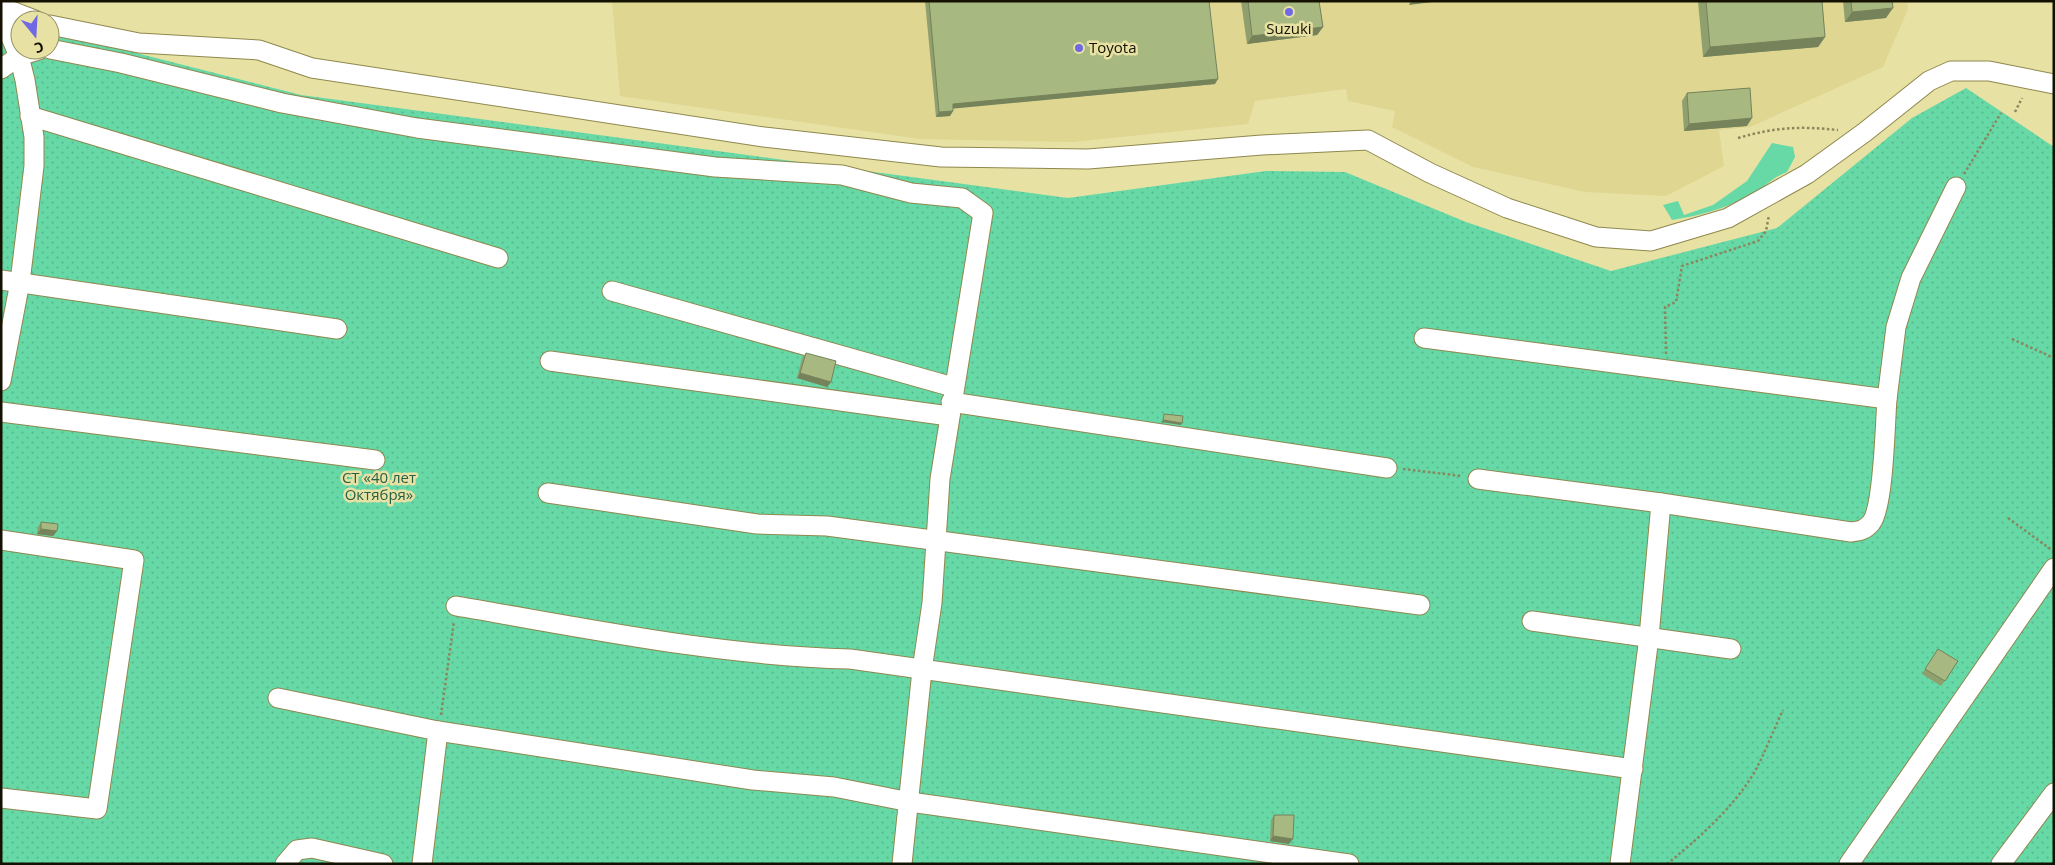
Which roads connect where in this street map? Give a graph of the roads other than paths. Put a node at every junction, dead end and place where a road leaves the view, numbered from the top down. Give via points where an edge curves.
1 (1, 8) edge
2 (60, 27) edge
3 (10, 35) edge
4 (60, 51) edge
5 (13, 60) edge
6 (20, 60) edge
7 (1, 69) edge
8 (2054, 84) edge
9 (30, 116) junction
10 (1956, 187) road end
11 (498, 258) dead end
12 (10, 281) edge
13 (612, 291) dead end
14 (337, 329) dead end
15 (1424, 338) dead end
16 (550, 361) dead end
17 (1, 381) edge
18 (1887, 399) junction
19 (951, 402) junction
20 (1, 412) edge
21 (375, 460) dead end
22 (1387, 468) dead end
23 (1478, 479) dead end
24 (548, 492) dead end
25 (1661, 503) junction
26 (1, 540) edge
27 (935, 540) junction
28 (2054, 568) edge
29 (1420, 605) dead end
30 (456, 606) road end
31 (1532, 621) dead end
32 (1649, 637) junction
33 (1731, 649) dead end
34 (922, 670) junction
35 (278, 698) dead end
36 (438, 731) junction
37 (1633, 769) junction
38 (2054, 793) edge
39 (1, 798) edge
40 (910, 802) junction
41 (284, 864) edge
42 (383, 864) edge
43 (422, 864) edge
44 (902, 864) edge
45 (1349, 864) edge
46 (1620, 864) edge
47 (1849, 864) edge
48 (2002, 864) edge

1 - 3 lane
2 - 8 lane via 139,43 260,50 312,68 754,136 940,157 1088,159 1368,140 1507,208 1596,237 1651,241 1728,218 1807,174 1929,81 1951,71 1988,71
4 - 19 lane via 282,103 417,128 715,167 842,175 911,193 962,198 983,213
5 - 7 lane
6 - 9 lane
9 - 11 lane
9 - 12 lane via 34,166
10 - 18 lane via 1911,278 1896,327
12 - 14 lane
12 - 17 lane
13 - 19 lane
15 - 18 lane
16 - 19 lane
18 - 25 lane via 1879,498 1873,521 1864,530 1851,532
19 - 22 lane
19 - 27 lane
20 - 21 lane
23 - 25 lane
24 - 27 lane via 757,524 827,526
25 - 32 lane
26 - 39 lane via 134,560 96,809
27 - 29 lane
27 - 34 lane via 932,603
28 - 47 lane
30 - 34 lane via 778,656 850,659
31 - 32 lane
32 - 33 lane
32 - 37 lane
34 - 37 lane
34 - 40 lane
35 - 36 lane
36 - 40 lane via 753,780 834,787
36 - 43 lane
37 - 46 lane
38 - 48 lane
40 - 44 lane
40 - 45 lane
41 - 42 lane via 297,850 312,848

